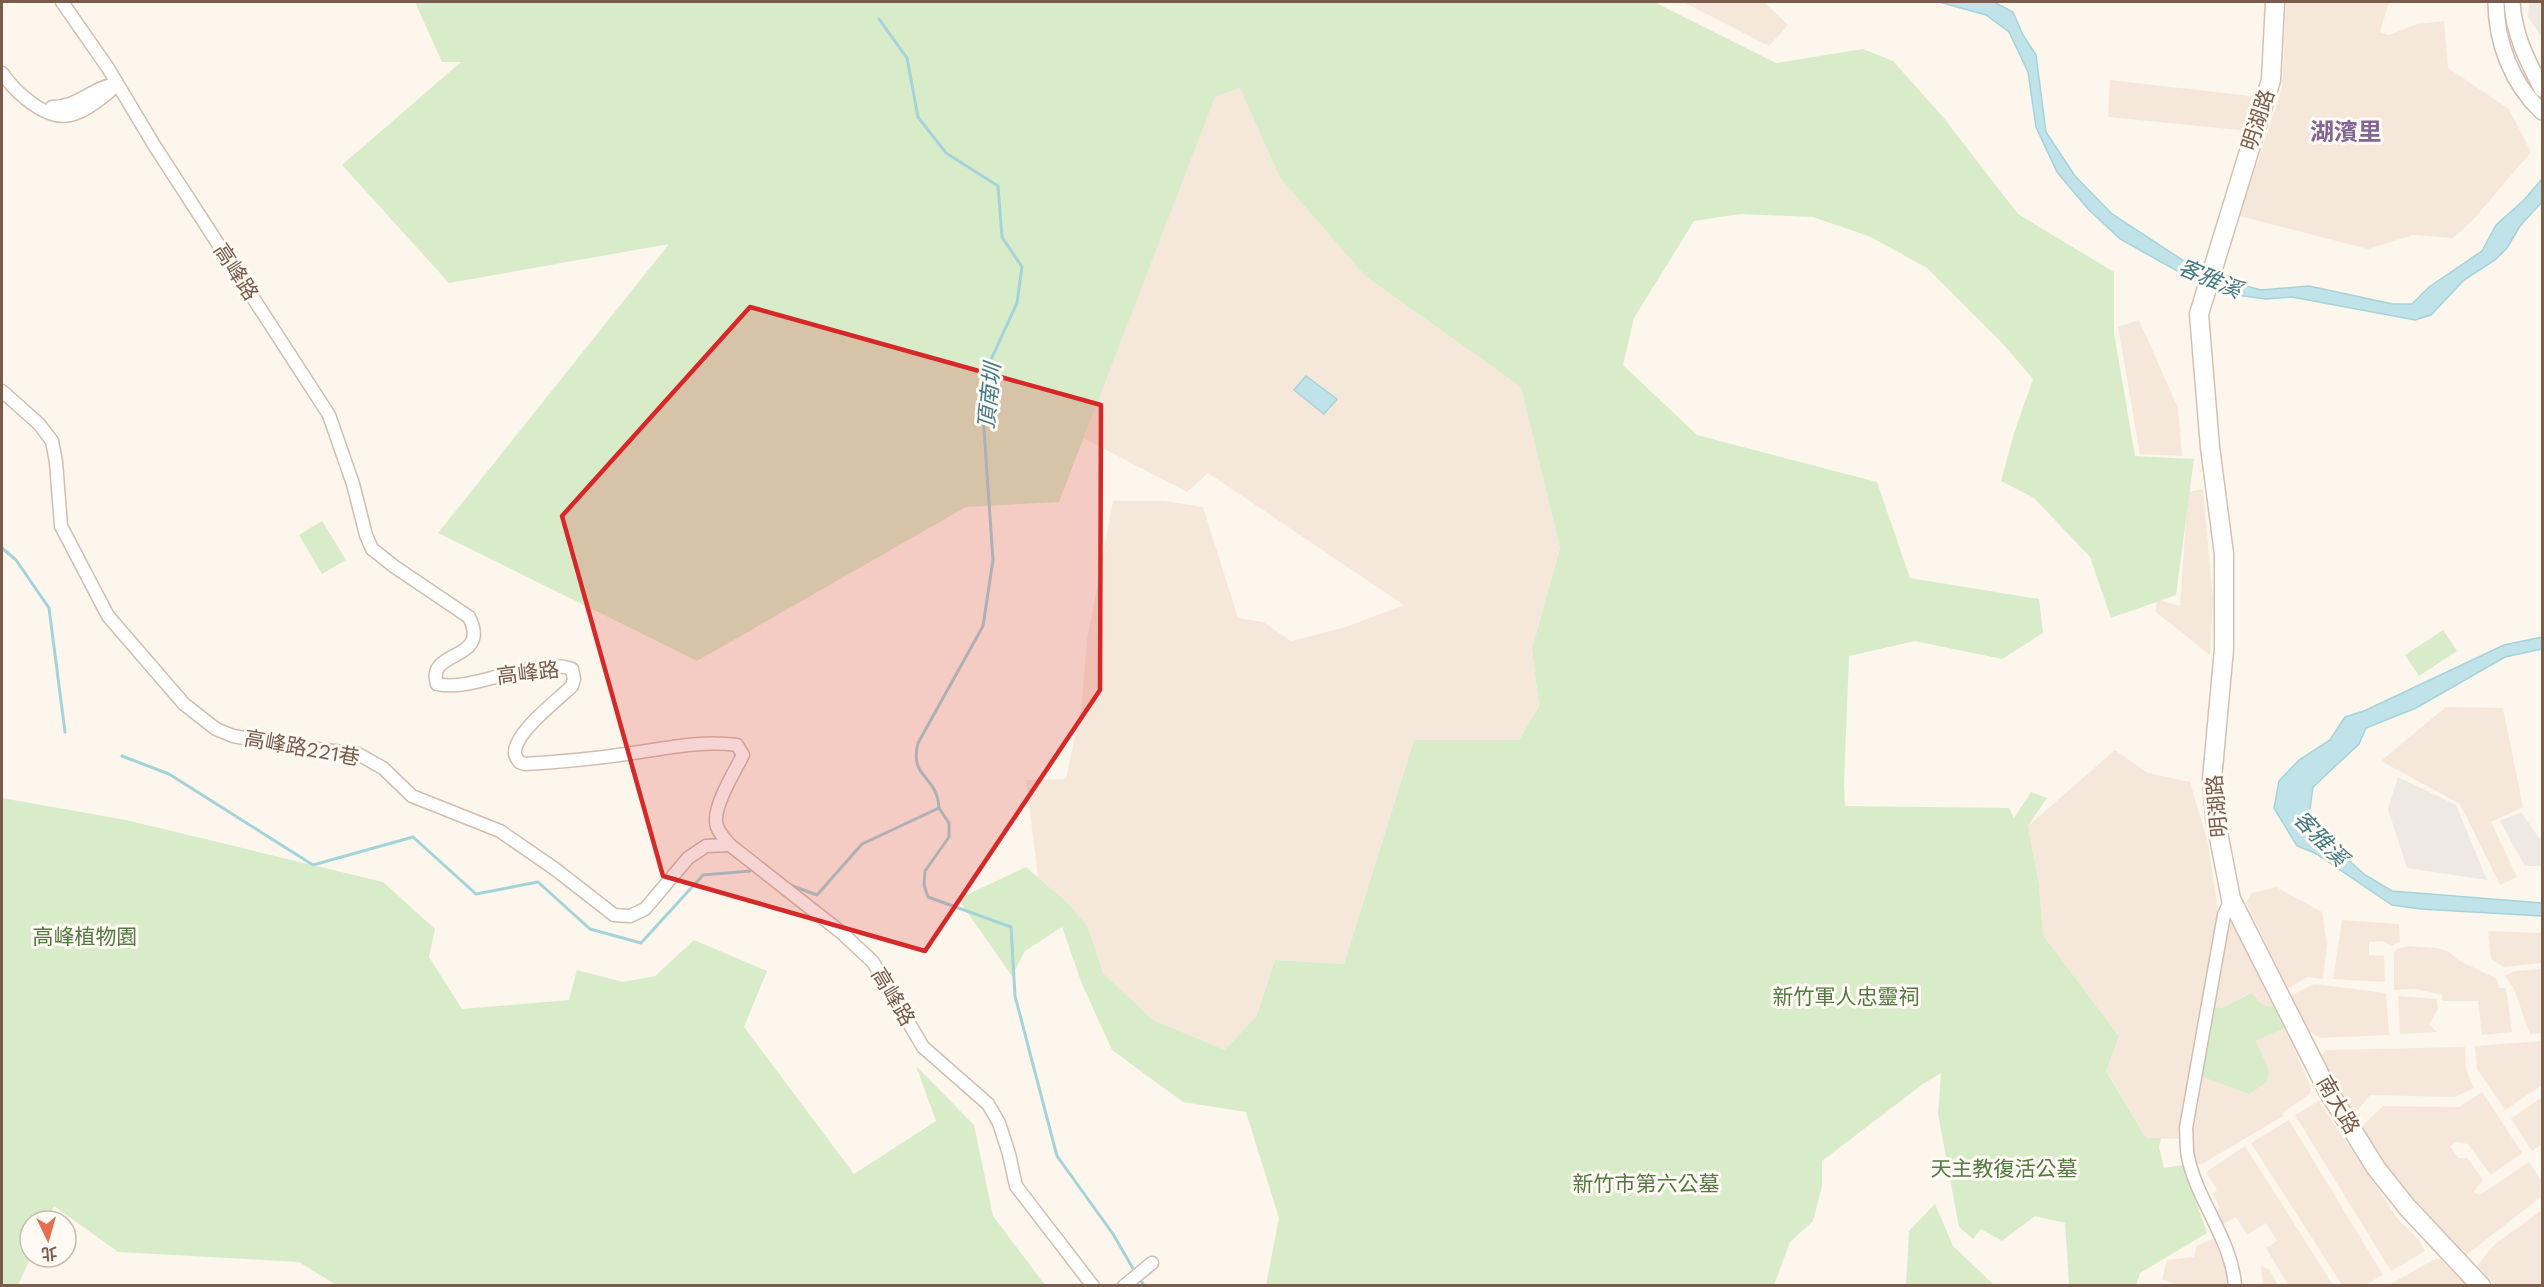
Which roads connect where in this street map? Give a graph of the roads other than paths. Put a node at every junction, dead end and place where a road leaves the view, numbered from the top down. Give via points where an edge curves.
1 (62, 2) edge
2 (2275, 2) edge
3 (2496, 2) edge
4 (2512, 2) edge
5 (2, 73) edge
6 (117, 84) junction
7 (2542, 89) edge
8 (2542, 112) edge
9 (2, 391) edge
10 (730, 845) junction
11 (2231, 899) junction
12 (1152, 1263) dead end
13 (1093, 1286) edge
14 (1124, 1286) edge
15 (2235, 1286) edge
16 (2481, 1286) edge

1 - 6 street, 高峰路
2 - 11 main road, 明湖路 via 2271,80 2199,314 2224,554 2224,649 2212,779
3 - 8 street via 2498,34 2506,61
4 - 7 street via 2516,31
5 - 6 street via 27,99 52,107 66,107 102,86
6 - 10 street, 高峰路 via 329,415 372,549 470,617 474,627 472,644 437,667 437,684 461,684 549,667 572,669 572,686 530,724 517,744 515,754 525,764 693,744 737,745 743,755 715,822
9 - 10 street, 高峰路221巷 via 52,441 61,526 108,616 184,704 216,729 277,744 358,754 383,768 412,796 500,831 614,915 630,916 645,909 688,858 706,846
10 - 13 street, 高峰路 via 873,962 922,1047 988,1104 999,1124 1016,1186
11 - 15 street, 明湖路 via 2222,925 2186,1128 2187,1155 2228,1256
11 - 16 main road, 南大路 via 2351,1130 2407,1207
12 - 14 street

